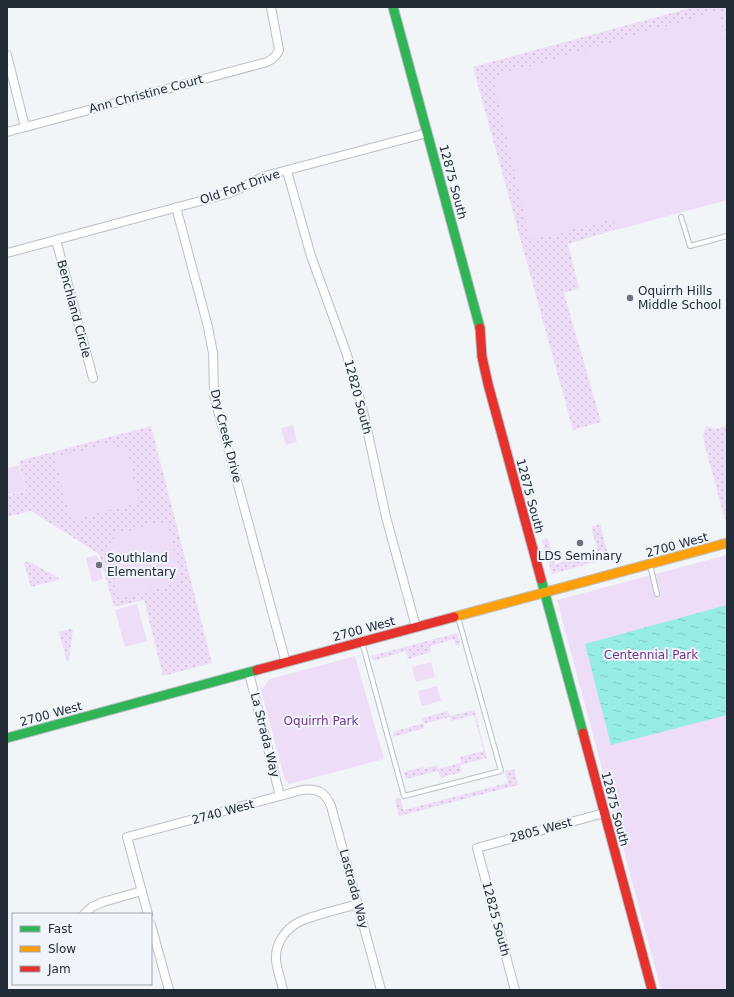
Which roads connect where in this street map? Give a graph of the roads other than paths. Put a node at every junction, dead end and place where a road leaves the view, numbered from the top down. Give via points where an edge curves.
1 (271, 7) edge
2 (393, 7) edge
3 (7, 55) edge
4 (25, 127) junction
5 (7, 132) edge
6 (427, 133) junction
7 (287, 171) junction
8 (176, 207) junction
9 (681, 217) dead end
10 (727, 236) edge
11 (56, 240) junction
12 (7, 253) edge
13 (93, 378) dead end
14 (727, 544) edge
15 (650, 564) junction
16 (544, 593) junction
17 (657, 594) dead end
18 (458, 616) junction
19 (416, 627) junction
20 (362, 642) junction
21 (286, 663) junction
22 (249, 673) junction
23 (7, 738) edge
24 (320, 791) joint
25 (280, 796) junction
26 (604, 813) junction
27 (477, 848) joint
28 (142, 891) junction
29 (358, 904) junction
30 (85, 913) edge
31 (148, 913) edge
32 (152, 929) edge
33 (169, 990) edge
34 (283, 990) edge
35 (381, 990) edge
36 (516, 990) edge
37 (652, 990) edge

1 - 4 street, Ann Christine Court via 279,50 277,55 267,62
2 - 6 street, 12875 South
3 - 4 street
4 - 5 street, Ann Christine Court
6 - 7 street, Old Fort Drive
6 - 16 street, 12875 South via 480,330 488,384
7 - 8 street, Old Fort Drive via 266,176 230,193
7 - 19 street, 12820 South via 311,256 355,381 386,517
8 - 11 street, Old Fort Drive
8 - 21 street, Dry Creek Drive via 211,340 217,407
9 - 10 lane via 690,246
11 - 12 street, Old Fort Drive
11 - 13 street, Benchland Circle
14 - 15 street, 2700 West
15 - 16 street, 2700 West
15 - 17 lane
16 - 18 street, 2700 West
16 - 26 street, 12875 South
18 - 19 street, 2700 West
18 - 20 lane via 501,772 404,796
19 - 20 street, 2700 West
20 - 21 street, 2700 West
21 - 22 street, 2700 West
22 - 23 street, 2700 West
22 - 25 street, La Strada Way
24 - 25 street, 2740 West via 307,790
24 - 29 street, Lastrada Way via 327,797 331,806
25 - 28 street, 2740 West via 127,837
26 - 27 street, 2805 West
26 - 37 street, 12875 South
27 - 36 street, 12825 South
28 - 30 street via 102,902
28 - 31 street
29 - 34 street via 310,918 289,928 282,937 276,958
29 - 35 street, Lastrada Way
32 - 33 street

